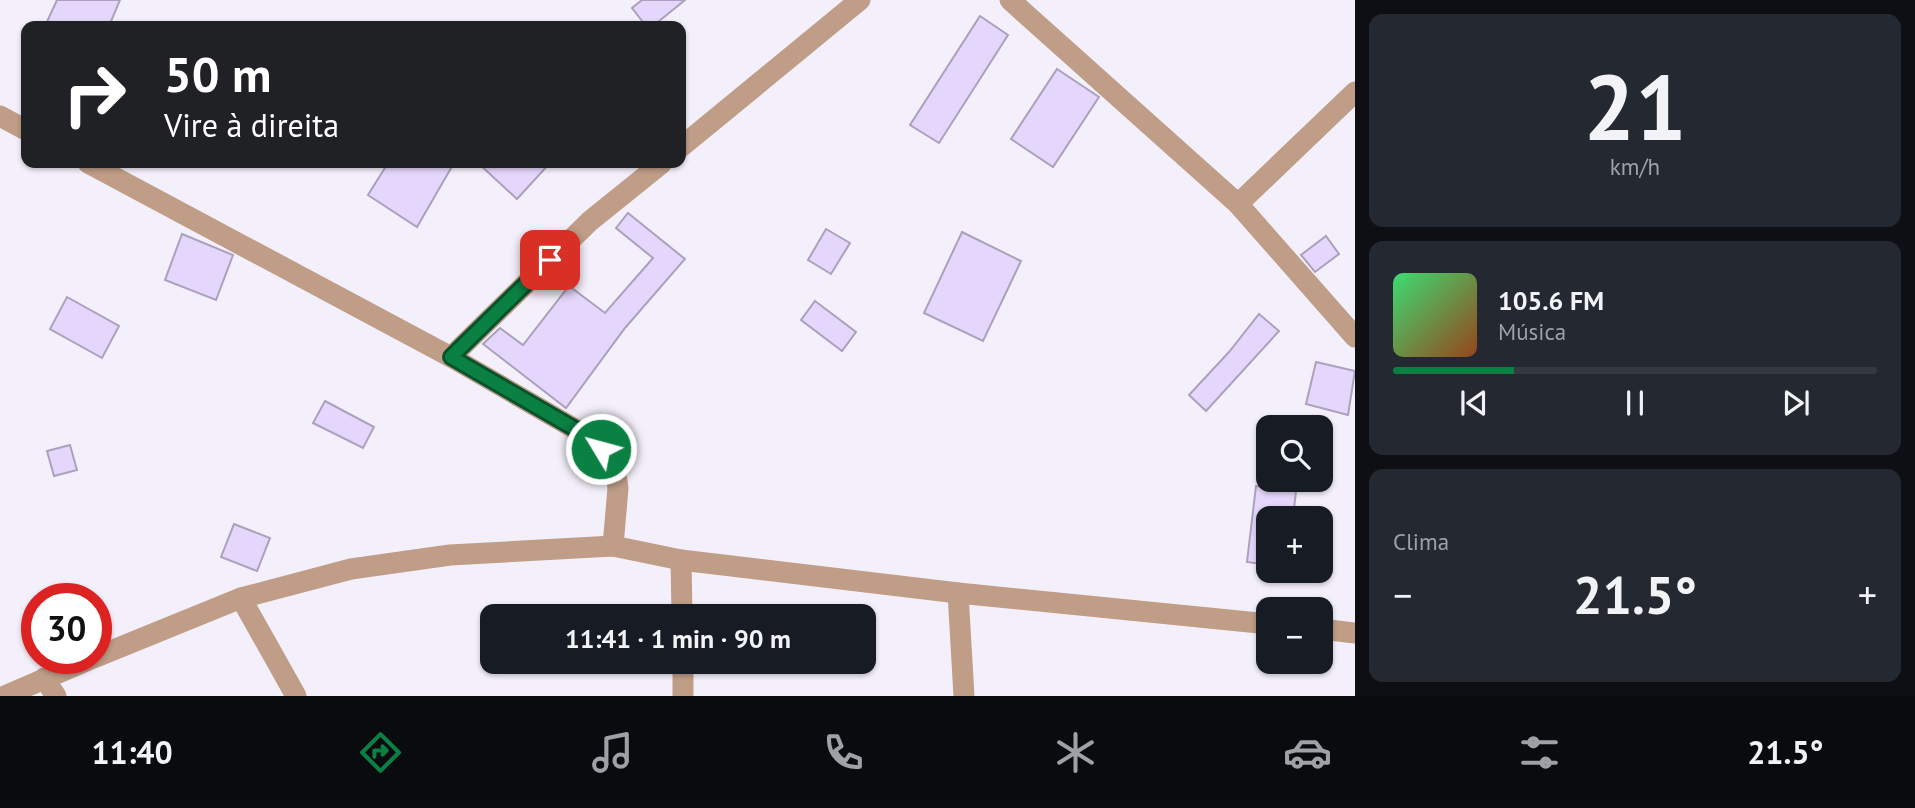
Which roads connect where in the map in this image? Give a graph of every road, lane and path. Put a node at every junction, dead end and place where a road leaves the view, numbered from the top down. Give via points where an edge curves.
1 (860, 0) edge
2 (1010, 0) edge
3 (1355, 92) edge
4 (0, 116) edge
5 (21, 127) edge
6 (686, 143) edge
7 (97, 168) edge
8 (656, 168) edge
9 (1238, 204) junction
10 (1355, 337) edge
11 (451, 357) junction
12 (613, 546) junction
13 (681, 560) junction
14 (958, 593) junction
15 (241, 598) junction
16 (682, 604) edge
17 (1256, 623) edge
18 (1333, 630) edge
19 (1355, 633) edge
20 (112, 650) edge
21 (70, 674) edge
22 (682, 674) edge
23 (50, 687) edge
24 (5, 696) edge
25 (296, 696) edge
26 (683, 696) edge
27 (964, 696) edge

1 - 6 street
2 - 9 street
3 - 9 street
4 - 5 street
7 - 11 street
8 - 11 street via 590,221
9 - 10 street
11 - 12 street via 589,437 614,461 618,488
12 - 13 street
12 - 15 street via 450,555 351,569
13 - 14 street
13 - 16 street
14 - 17 street
14 - 27 street
15 - 20 street
15 - 25 street
18 - 19 street
21 - 23 street
22 - 26 street
23 - 24 street

